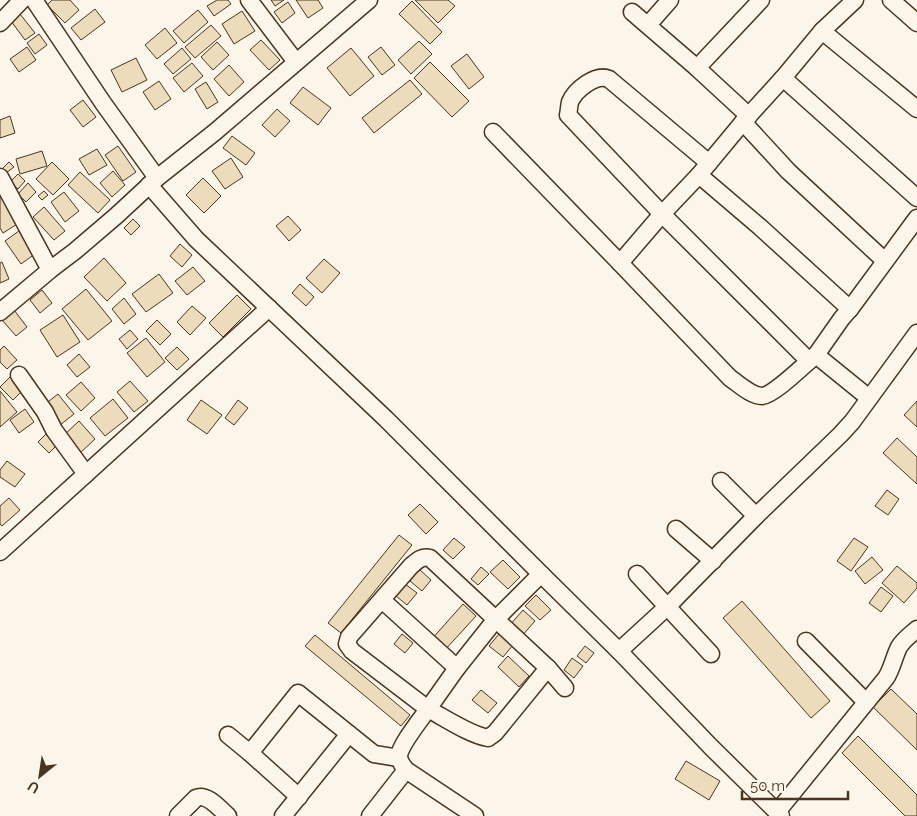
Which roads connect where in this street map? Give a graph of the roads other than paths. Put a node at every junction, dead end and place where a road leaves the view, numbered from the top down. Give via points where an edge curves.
1 (22, 0) edge
2 (34, 0) edge
3 (249, 0) edge
4 (369, 0) edge
5 (670, 0) edge
6 (761, 0) edge
7 (854, 0) edge
8 (891, 0) edge
9 (632, 12) dead end
10 (0, 23) edge
11 (917, 23) edge
12 (648, 26) junction
13 (822, 31) junction
14 (296, 62) junction
15 (698, 68) junction
16 (783, 78) junction
17 (917, 109) edge
18 (746, 119) junction
19 (493, 132) dead end
20 (704, 169) junction
21 (0, 177) edge
22 (153, 182) junction
23 (917, 198) edge
24 (662, 214) junction
25 (917, 218) edge
26 (885, 261) junction
27 (620, 263) junction
28 (50, 270) junction
29 (270, 308) junction
30 (850, 309) junction
31 (0, 312) edge
32 (917, 333) edge
33 (812, 358) junction
34 (19, 375) dead end
35 (869, 398) junction
36 (86, 474) junction
37 (721, 480) dead end
38 (756, 516) junction
39 (676, 529) dead end
40 (0, 552) edge
41 (713, 561) junction
42 (541, 574) junction
43 (637, 574) dead end
44 (382, 600) junction
45 (667, 607) junction
46 (496, 619) junction
47 (917, 630) edge
48 (806, 640) dead end
49 (619, 650) junction
50 (711, 654) dead end
51 (458, 668) junction
52 (548, 668) junction
53 (565, 688) dead end
54 (866, 702) junction
55 (428, 709) junction
56 (349, 734) junction
57 (228, 735) dead end
58 (250, 753) junction
59 (403, 764) junction
60 (299, 797) junction
61 (452, 810) edge
62 (779, 814) edge
63 (178, 816) edge
64 (228, 816) edge
65 (283, 816) edge
66 (370, 816) edge
67 (475, 816) edge

1 - 10 street
2 - 22 street
3 - 14 street
4 - 14 street
5 - 12 street
6 - 15 street
7 - 13 street
8 - 11 street
9 - 12 street
12 - 15 street
13 - 16 street
13 - 17 street
14 - 22 street
15 - 18 street
16 - 18 street
16 - 23 street
18 - 20 street
18 - 26 street via 788,172
19 - 27 street
20 - 24 street
20 - 24 street via 604,76 593,79 574,96 568,115
20 - 30 street via 760,227
21 - 28 street
22 - 28 street
22 - 29 street via 196,239
24 - 27 street
24 - 33 street
25 - 26 street
26 - 30 street
27 - 33 street via 730,378 752,393 761,396 774,391
28 - 31 street
29 - 36 street
29 - 42 street
30 - 33 street
32 - 35 street
33 - 35 street
34 - 36 street
35 - 38 street via 840,435
36 - 40 street
37 - 38 street
38 - 41 street
39 - 41 street
41 - 45 street
42 - 46 street
42 - 49 street
43 - 45 street
44 - 46 street via 417,560 425,557 430,558
44 - 51 street
44 - 55 street via 351,634 347,644
45 - 49 street
45 - 50 street
46 - 51 street
46 - 52 street
47 - 54 street via 898,648 890,672
48 - 54 street
49 - 62 street
51 - 55 street
52 - 53 street
52 - 55 street via 495,734 488,738
54 - 62 street
55 - 59 street via 402,748
56 - 58 street via 298,693
56 - 59 street via 374,754
56 - 60 street
57 - 58 street
58 - 60 street
59 - 61 street
59 - 66 street
60 - 65 street
61 - 67 street
63 - 64 street via 198,796 212,802

